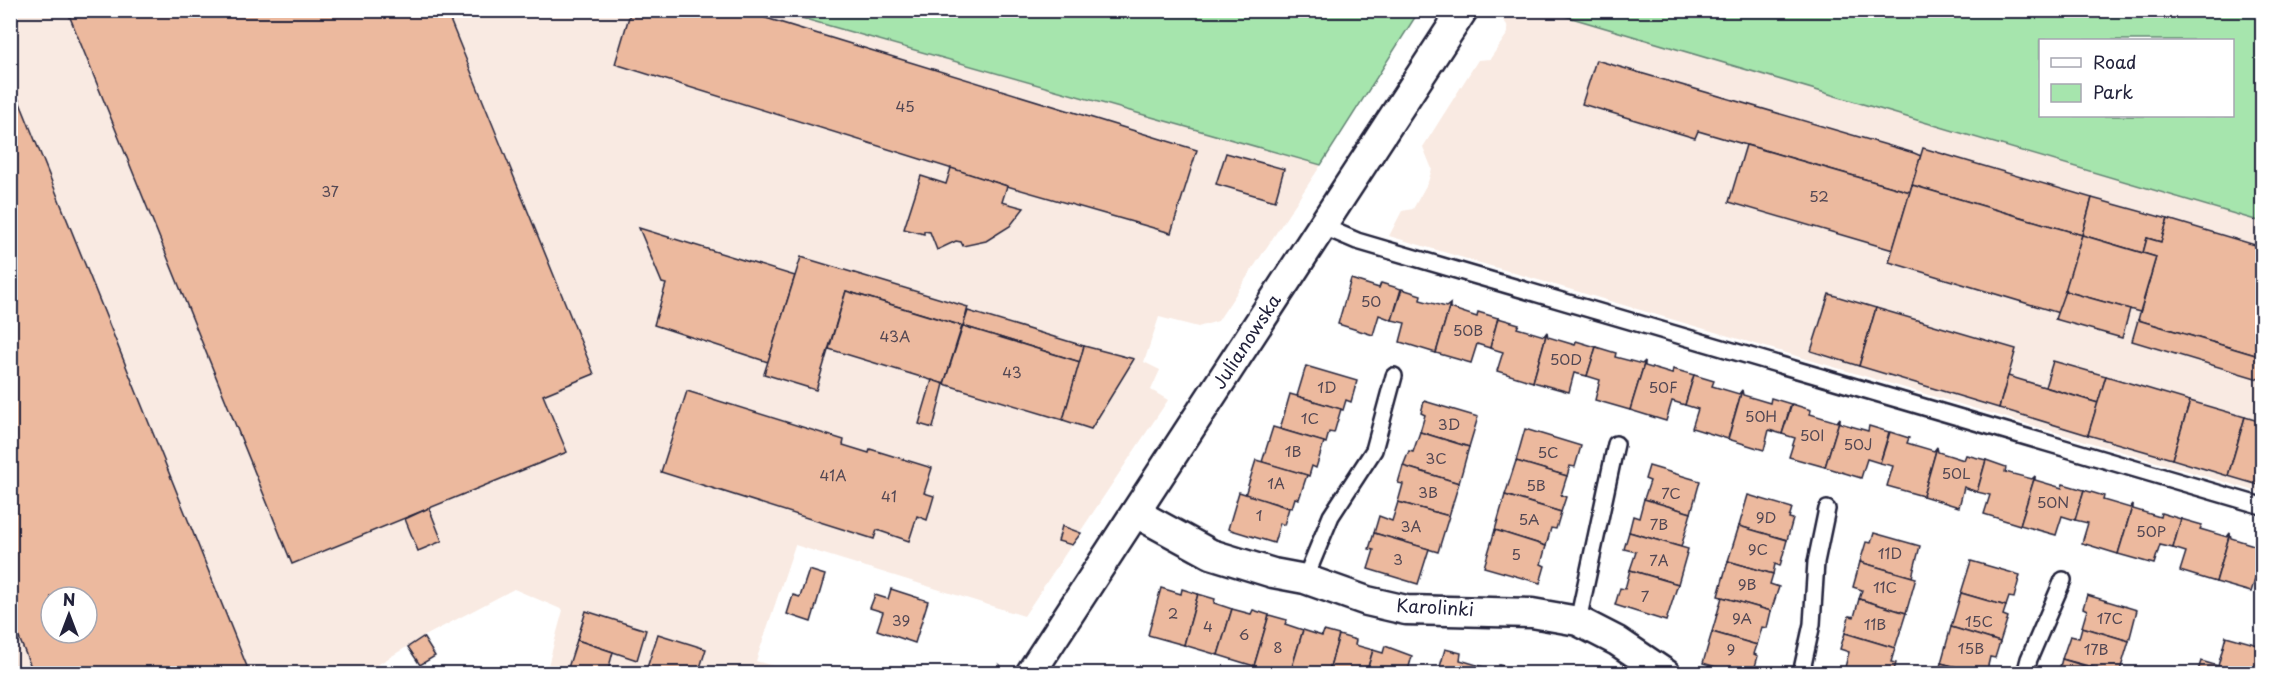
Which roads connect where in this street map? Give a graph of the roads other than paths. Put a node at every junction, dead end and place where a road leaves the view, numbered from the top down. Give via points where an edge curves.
1 (1463, 10) edge
2 (1322, 226) junction
3 (1394, 376) dead end
4 (1616, 444) dead end
5 (2262, 506) edge
6 (1827, 509) dead end
7 (1136, 513) junction
8 (1305, 579) junction
9 (2063, 580) dead end
10 (1578, 621) junction
11 (1030, 674) edge
12 (1666, 674) edge
13 (1802, 674) edge
14 (2025, 674) edge

1 - 2 street, Julianowska
2 - 5 lane via 1357,241
2 - 7 street, Julianowska
3 - 8 lane via 1374,450 1331,516
4 - 10 lane
6 - 13 lane
7 - 8 street, Karolinki via 1211,554
7 - 11 street, Julianowska
8 - 10 street, Karolinki via 1406,610 1532,613
9 - 14 lane
10 - 12 street, Karolinki

